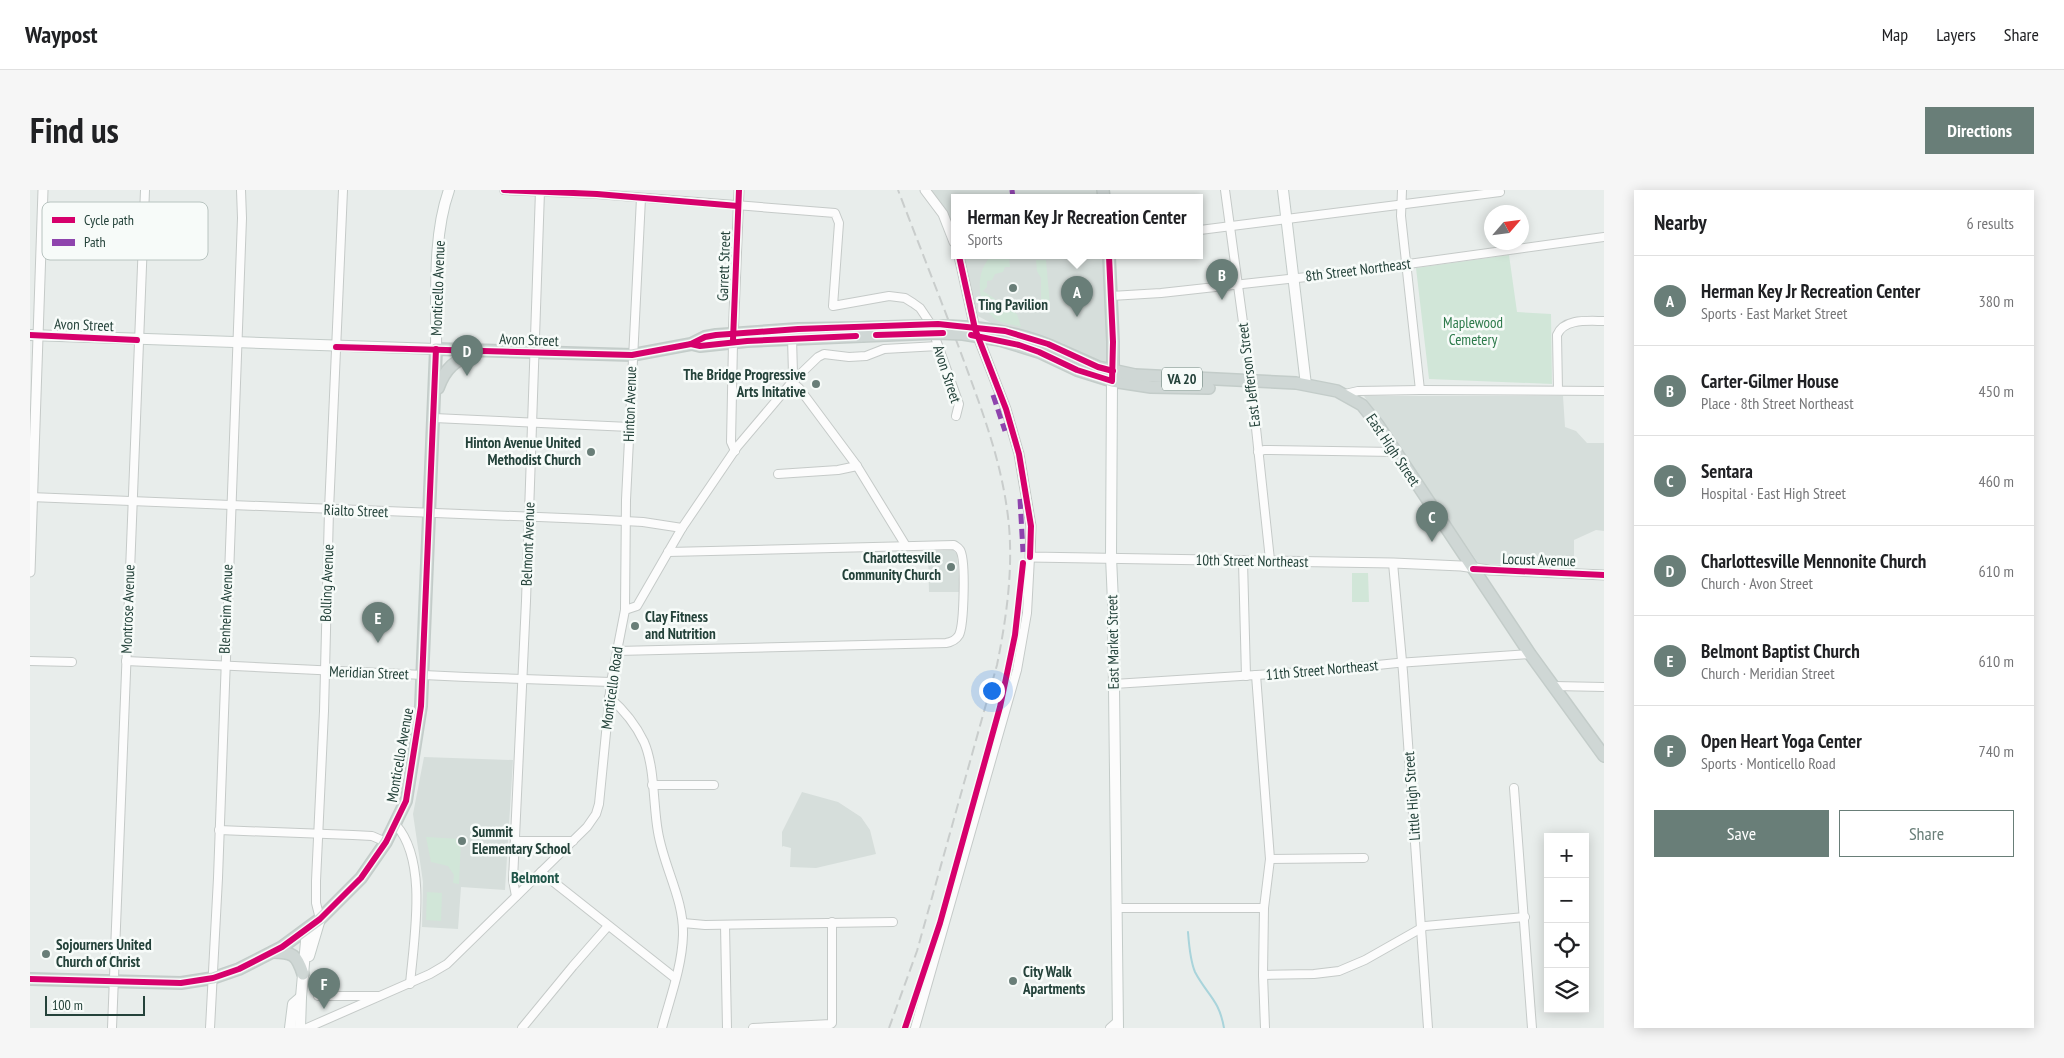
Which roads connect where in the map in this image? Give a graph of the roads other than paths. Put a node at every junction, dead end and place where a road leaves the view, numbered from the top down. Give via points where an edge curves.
1 (241, 190) edge
2 (343, 190) edge
3 (449, 190) edge
4 (504, 190) edge
5 (739, 190) edge
6 (925, 190) edge
7 (1225, 190) edge
8 (1283, 190) edge
9 (1402, 190) edge
10 (540, 191) edge
11 (1500, 192) dead end
12 (641, 198) junction
13 (1402, 204) junction
14 (42, 206) edge
15 (738, 206) junction
16 (1286, 219) junction
17 (1230, 226) junction
18 (1203, 230) edge
19 (951, 234) edge
20 (1604, 237) edge
21 (960, 259) edge
22 (1109, 259) edge
23 (141, 260) edge
24 (1407, 264) junction
25 (1293, 278) junction
26 (1238, 284) junction
27 (1111, 296) junction
28 (1604, 321) edge
29 (861, 332) junction
30 (792, 334) junction
31 (34, 336) edge
32 (733, 338) junction
33 (137, 340) junction
34 (236, 343) junction
35 (938, 346) junction
36 (336, 347) junction
37 (436, 349) junction
38 (486, 351) junction
39 (533, 353) junction
40 (632, 355) junction
41 (1113, 376) junction
42 (792, 382) junction
43 (1251, 385) junction
44 (1306, 385) junction
45 (1420, 390) junction
46 (1558, 390) junction
47 (1604, 391) edge
48 (1345, 394) junction
49 (435, 395) junction
50 (956, 416) dead end
51 (434, 418) junction
52 (532, 422) junction
53 (630, 427) junction
54 (735, 451) junction
55 (1258, 452) junction
56 (1395, 452) junction
57 (857, 466) junction
58 (778, 474) dead end
59 (31, 498) edge
60 (131, 502) junction
61 (230, 505) junction
62 (329, 510) junction
63 (429, 514) junction
64 (528, 517) junction
65 (626, 521) junction
66 (682, 528) junction
67 (906, 546) junction
68 (668, 552) junction
69 (1030, 557) junction
70 (1111, 558) junction
71 (1270, 560) junction
72 (1243, 561) junction
73 (1393, 563) junction
74 (1473, 569) junction
75 (30, 572) edge
76 (1604, 575) edge
77 (625, 610) junction
78 (617, 651) junction
79 (1530, 654) junction
80 (30, 661) edge
81 (72, 662) dead end
82 (126, 662) junction
83 (1402, 663) junction
84 (224, 667) junction
85 (325, 671) junction
86 (423, 675) junction
87 (1246, 676) junction
88 (1256, 676) junction
89 (522, 678) junction
90 (611, 682) junction
91 (1114, 684) junction
92 (1554, 686) junction
93 (1604, 687) edge
94 (609, 697) junction
95 (1604, 756) edge
96 (714, 785) dead end
97 (652, 786) junction
98 (1514, 788) dead end
99 (396, 825) junction
100 (219, 830) junction
101 (319, 834) junction
102 (516, 841) junction
103 (573, 841) junction
104 (386, 842) junction
105 (1364, 858) dead end
106 (1270, 859) junction
107 (541, 872) junction
108 (516, 896) junction
109 (1116, 908) junction
110 (1264, 908) junction
111 (1524, 917) junction
112 (320, 919) junction
113 (832, 922) junction
114 (893, 922) dead end
115 (683, 923) junction
116 (725, 925) junction
117 (608, 926) junction
118 (1421, 928) junction
119 (306, 930) junction
120 (273, 952) junction
121 (303, 974) junction
122 (1263, 975) junction
123 (213, 978) junction
124 (675, 978) junction
125 (30, 979) edge
126 (114, 981) junction
127 (410, 984) junction
128 (318, 996) dead end
129 (382, 996) junction
130 (301, 997) junction
131 (1115, 1026) edge
132 (112, 1028) edge
133 (210, 1028) edge
134 (290, 1028) edge
135 (300, 1028) edge
136 (307, 1028) edge
137 (522, 1028) edge
138 (662, 1028) edge
139 (727, 1028) edge
140 (754, 1028) edge
141 (915, 1028) edge
142 (1265, 1028) edge
143 (1428, 1028) edge
144 (1532, 1028) edge

1 - 34 street, Blenheim Avenue
2 - 36 street, Bolling Avenue
3 - 37 main road, Monticello Avenue via 439,238
4 - 10 street
5 - 15 street, Garrett Street
6 - 19 street via 943,214
7 - 17 street, East Jefferson Street
8 - 16 main road
9 - 13 street
10 - 12 street
10 - 39 street, Belmont Avenue
11 - 13 street
12 - 15 street
12 - 40 street, Hinton Avenue
13 - 16 street
13 - 24 street
14 - 31 street
15 - 32 street, Garrett Street
15 - 35 street, Avon Street via 835,213 839,223 833,306 881,296 905,298 926,315
16 - 17 street
16 - 25 main road
17 - 18 street
17 - 26 street, East Jefferson Street
20 - 24 street, 8th Street Northeast
21 - 69 street via 975,329 1006,409 1019,454 1031,526
22 - 27 main road, East Market Street
23 - 33 street, Montrose Avenue
24 - 25 street, 8th Street Northeast
24 - 45 street
25 - 26 street, 8th Street Northeast
25 - 44 main road
26 - 27 street, 8th Street Northeast
26 - 43 street, East Jefferson Street
27 - 41 main road, East Market Street
28 - 46 street via 1580,321 1559,331
29 - 30 main road, Avon Street
29 - 41 main road, bridge via 963,334 1019,345 1083,372
29 - 41 main road, bridge via 938,324 1005,331 1048,344
30 - 32 main road, Avon Street
30 - 42 street
31 - 33 main road, Avon Street
31 - 59 street
32 - 40 main road, Avon Street
32 - 54 street via 731,442
33 - 34 main road, Avon Street
33 - 60 street, Montrose Avenue
34 - 36 main road, Avon Street
34 - 61 street, Blenheim Avenue
35 - 42 street via 884,349 866,356 824,354
35 - 50 street, Avon Street via 959,404
36 - 37 main road, Avon Street
36 - 62 street, Bolling Avenue
37 - 38 main road, Avon Street
37 - 49 main road, Monticello Avenue
38 - 39 main road, Avon Street
38 - 49 main road via 450,366
39 - 40 main road, Avon Street
39 - 52 street, Belmont Avenue
40 - 53 street, Hinton Avenue
41 - 43 main road, East High Street via 1151,387
41 - 70 main road, East Market Street
42 - 54 street
42 - 57 street
43 - 44 main road, East High Street
43 - 55 street, East Jefferson Street
44 - 48 main road, East High Street
45 - 46 street
45 - 48 street
46 - 47 street
48 - 56 main road, East High Street via 1368,411
49 - 51 main road, Monticello Avenue
51 - 52 street
51 - 63 main road, Monticello Avenue
52 - 53 street
52 - 64 street, Belmont Avenue
53 - 65 street, Hinton Avenue
54 - 66 street
55 - 56 street
55 - 71 street, East Jefferson Street
56 - 74 main road, East High Street
57 - 58 street
57 - 67 street
59 - 60 street, Rialto Street
59 - 75 street
60 - 61 street, Rialto Street
60 - 82 street, Montrose Avenue
61 - 62 street, Rialto Street
61 - 84 street, Blenheim Avenue
62 - 63 street, Rialto Street
62 - 85 street, Bolling Avenue
63 - 64 street, Rialto Street
63 - 86 main road, Monticello Avenue
64 - 65 street, Rialto Street
64 - 89 street, Belmont Avenue
65 - 66 street, Rialto Street
65 - 77 street, Hinton Avenue
66 - 68 street
67 - 68 street
67 - 78 street via 958,547 961,553 964,592 960,632 953,642
68 - 77 street via 637,606
69 - 70 street, 10th Street Northeast
69 - 141 street via 1027,613 1017,670
70 - 72 street, 10th Street Northeast
70 - 91 main road, East Market Street
71 - 72 street, 10th Street Northeast
71 - 73 street, 10th Street Northeast
72 - 87 street
73 - 74 street, 10th Street Northeast
73 - 83 street, Little High Street
74 - 76 street, Locust Avenue
74 - 79 main road, East High Street
77 - 78 street, Monticello Road
78 - 90 street, Monticello Road
79 - 83 street, 11th Street Northeast
79 - 92 main road, East High Street
80 - 81 street
82 - 84 street, Meridian Street
82 - 126 street, Montrose Avenue
83 - 88 street, 11th Street Northeast
83 - 118 street, Little High Street
84 - 85 street, Meridian Street
84 - 100 street, Blenheim Avenue
85 - 86 street, Meridian Street
85 - 101 street, Bolling Avenue
86 - 89 street, Meridian Street
86 - 99 main road, Monticello Avenue via 411,779
87 - 88 street, 11th Street Northeast
87 - 91 street, 11th Street Northeast
88 - 106 street
89 - 90 street, Meridian Street
89 - 102 street, Belmont Avenue
90 - 94 street, Monticello Road
91 - 109 main road, East Market Street
92 - 93 street
92 - 95 main road, East High Street
94 - 97 street via 628,716 644,744 650,761
94 - 103 street, Monticello Road via 599,804 592,821
96 - 97 street
97 - 115 street via 658,834
98 - 111 street
99 - 104 main road, Monticello Avenue
99 - 127 street via 411,850 416,879
100 - 101 street
100 - 123 street, Blenheim Avenue
101 - 104 street via 372,836
101 - 112 street, Bolling Avenue via 316,903
102 - 103 street
102 - 108 street, Belmont Avenue via 513,880
103 - 107 street, Monticello Road
104 - 112 main road, Monticello Avenue via 361,878
105 - 106 street
106 - 110 street
107 - 108 street, Monticello Road
107 - 117 street
108 - 127 street, Monticello Road via 448,964
109 - 110 street
109 - 131 main road, East Market Street
110 - 122 street
111 - 118 street
111 - 144 street
112 - 119 main road, Monticello Avenue
112 - 121 main road, Bolling Avenue
113 - 114 street
113 - 116 street
113 - 140 street via 831,1024
115 - 116 street
115 - 124 street via 682,952
116 - 139 street
117 - 124 street
117 - 137 street
118 - 122 street via 1339,971
118 - 143 street, Little High Street
119 - 120 main road, Monticello Avenue
119 - 121 main road, Bolling Avenue
120 - 121 main road via 294,956
120 - 123 main road, Monticello Avenue
121 - 130 main road, Bolling Avenue
122 - 142 street
123 - 126 main road, Monticello Avenue via 181,983
123 - 133 street, Blenheim Avenue
124 - 138 street
125 - 126 main road, Monticello Avenue
126 - 132 street, Montrose Avenue
127 - 129 street, Monticello Road
128 - 129 street
129 - 136 street, Monticello Road
130 - 134 main road via 293,1004
130 - 135 main road, Bolling Avenue

